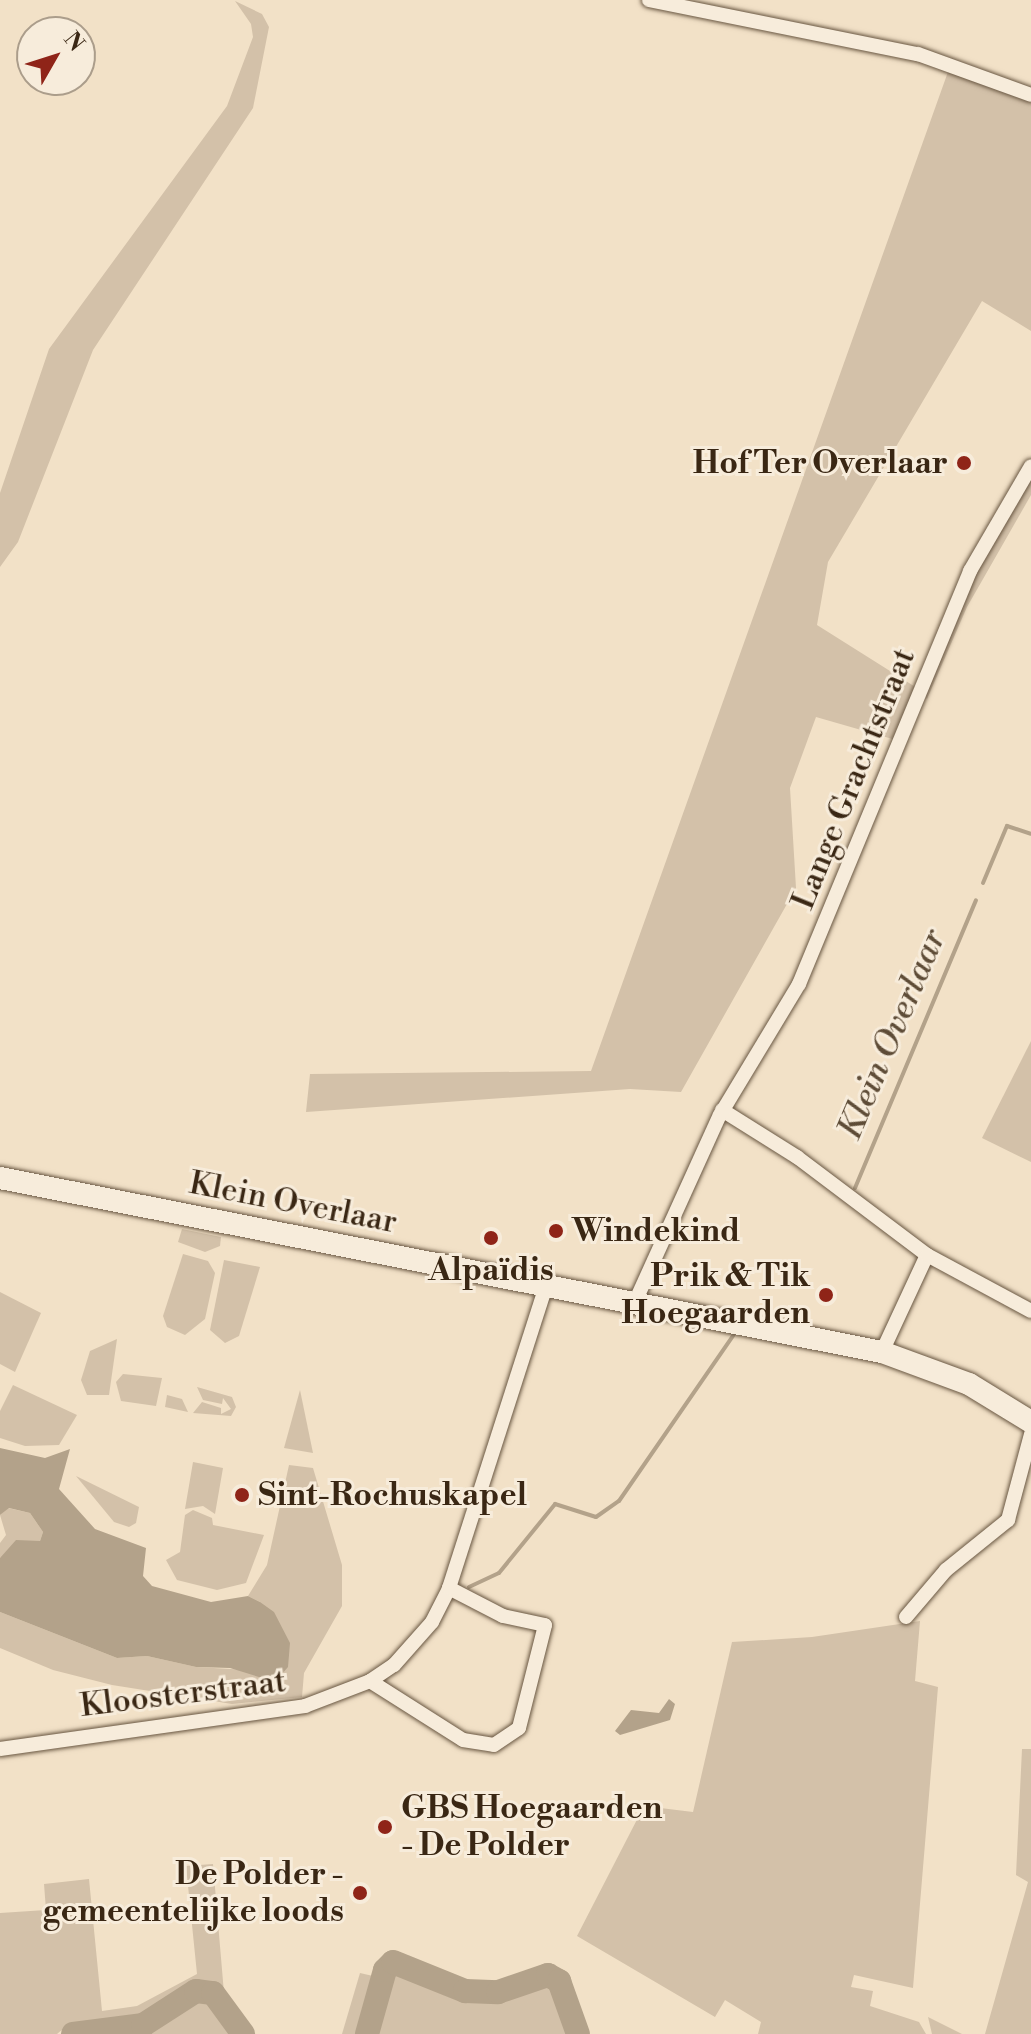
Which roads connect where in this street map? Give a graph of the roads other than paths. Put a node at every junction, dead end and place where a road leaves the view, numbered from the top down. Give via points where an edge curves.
1 (649, 0) edge
2 (1031, 95) edge
3 (1031, 466) edge
4 (722, 1110) junction
5 (0, 1178) edge
6 (927, 1255) junction
7 (546, 1286) junction
8 (635, 1302) junction
9 (1031, 1311) edge
10 (882, 1352) junction
11 (1031, 1422) edge
12 (1031, 1434) edge
13 (449, 1588) junction
14 (906, 1617) dead end
15 (370, 1681) junction
16 (0, 1749) edge

1 - 2 street via 918,54
3 - 4 street, Lange Grachtstraat via 970,571 799,984
4 - 6 street via 797,1157
4 - 8 street, Lange Grachtstraat
5 - 7 main road, Klein Overlaar
6 - 9 street
6 - 10 street
7 - 8 main road, Klein Overlaar
7 - 13 street, Kloosterstraat
8 - 10 main road, Klein Overlaar
10 - 11 main road, Klein Overlaar via 955,1378
12 - 14 street via 1008,1520 946,1570
13 - 15 street, Kloosterstraat via 415,1645
13 - 15 street via 503,1616 545,1625 519,1728 494,1745 443,1730
15 - 16 street, Kloosterstraat via 305,1706

